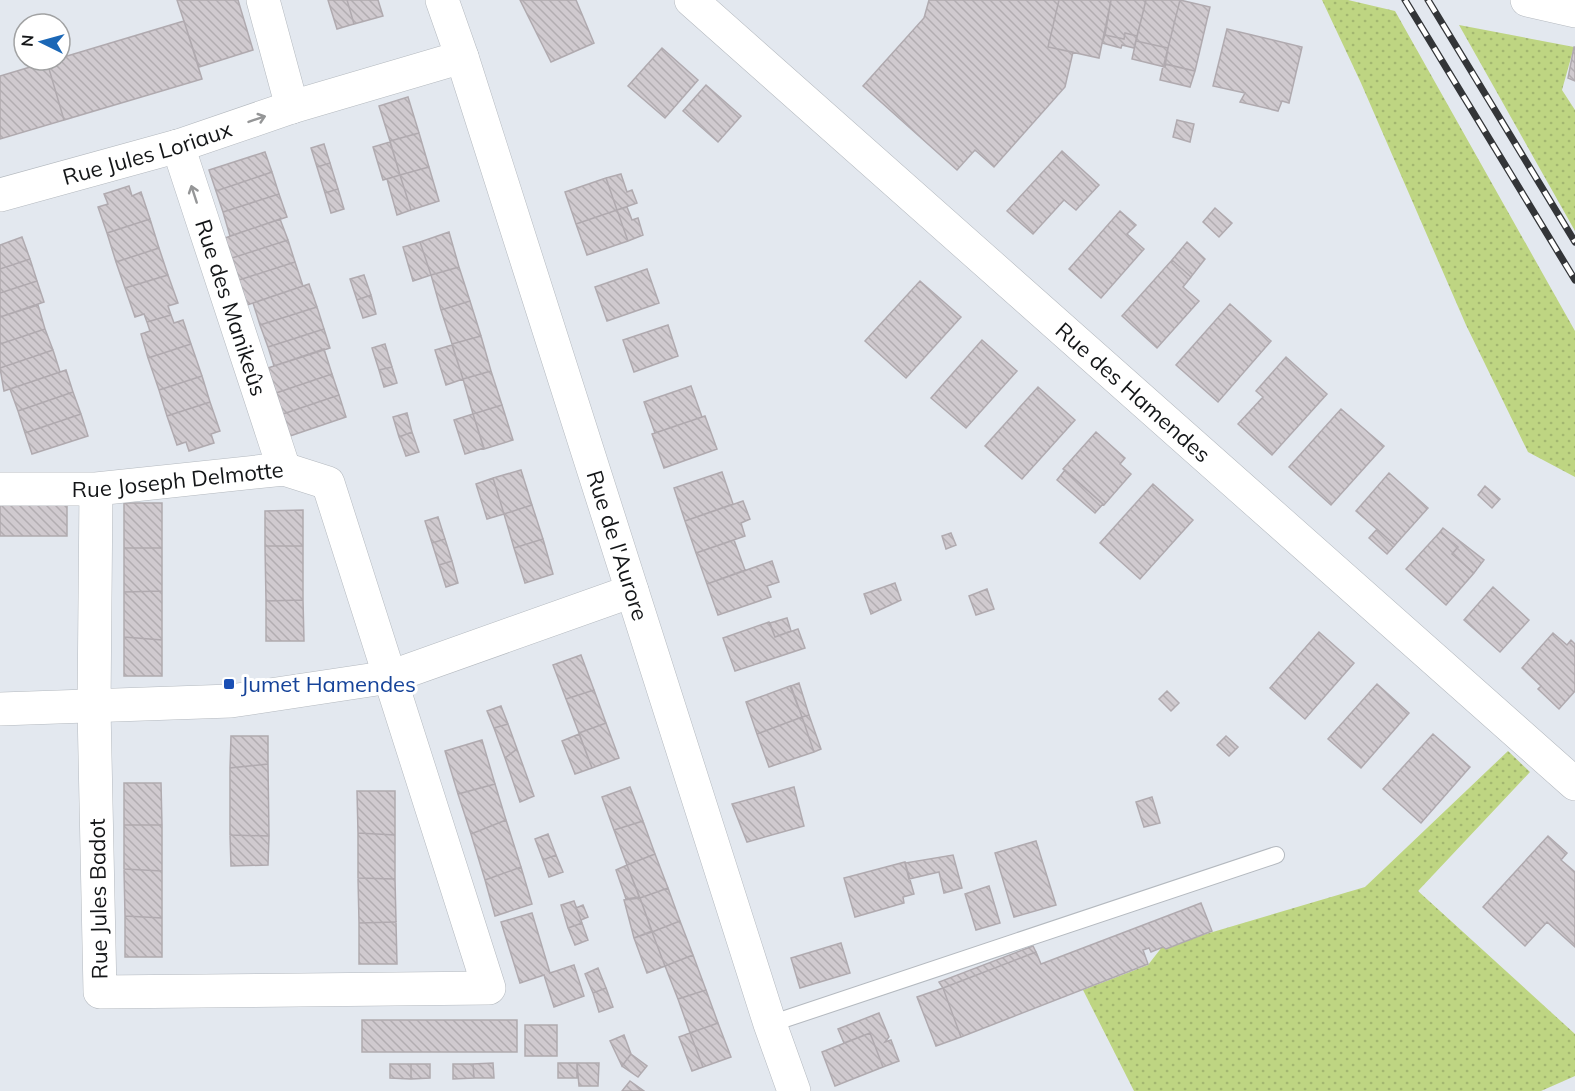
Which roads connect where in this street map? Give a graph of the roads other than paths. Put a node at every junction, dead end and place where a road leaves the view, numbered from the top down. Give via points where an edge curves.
1 (263, 0) edge
2 (442, 0) edge
3 (691, 0) edge
4 (1527, 0) edge
5 (1575, 11) edge
6 (462, 57) junction
7 (292, 107) junction
8 (178, 146) junction
9 (0, 195) edge
10 (284, 469) junction
11 (0, 489) edge
12 (96, 489) junction
13 (632, 591) junction
14 (390, 677) junction
15 (94, 708) junction
16 (0, 709) edge
17 (1575, 784) edge
18 (1276, 855) dead end
19 (489, 988) joint
20 (770, 1024) junction
21 (794, 1091) edge

1 - 7 street
2 - 6 street, Rue de l'Aurore
3 - 17 street, Rue des Hamendes
4 - 5 street
6 - 7 street, Rue Jules Loriaux
6 - 13 street, Rue de l'Aurore
8 -> 7 street, Rue Jules Loriaux
8 - 9 street, Rue Jules Loriaux
10 -> 8 street, Rue des Manikeûs
10 - 12 street, Rue Joseph Delmotte
10 - 14 street, Rue Joseph Delmotte via 328,483
11 - 12 street, Rue Joseph Delmotte
12 - 15 street, Rue Jules Badot
13 - 14 street
13 - 20 street, Rue de l'Aurore
14 - 15 street via 258,699
14 - 19 street, Rue Joseph Delmotte
15 - 16 street
15 - 19 street, Rue Jules Badot via 100,992
18 - 20 lane
20 - 21 street, Rue de l'Aurore

